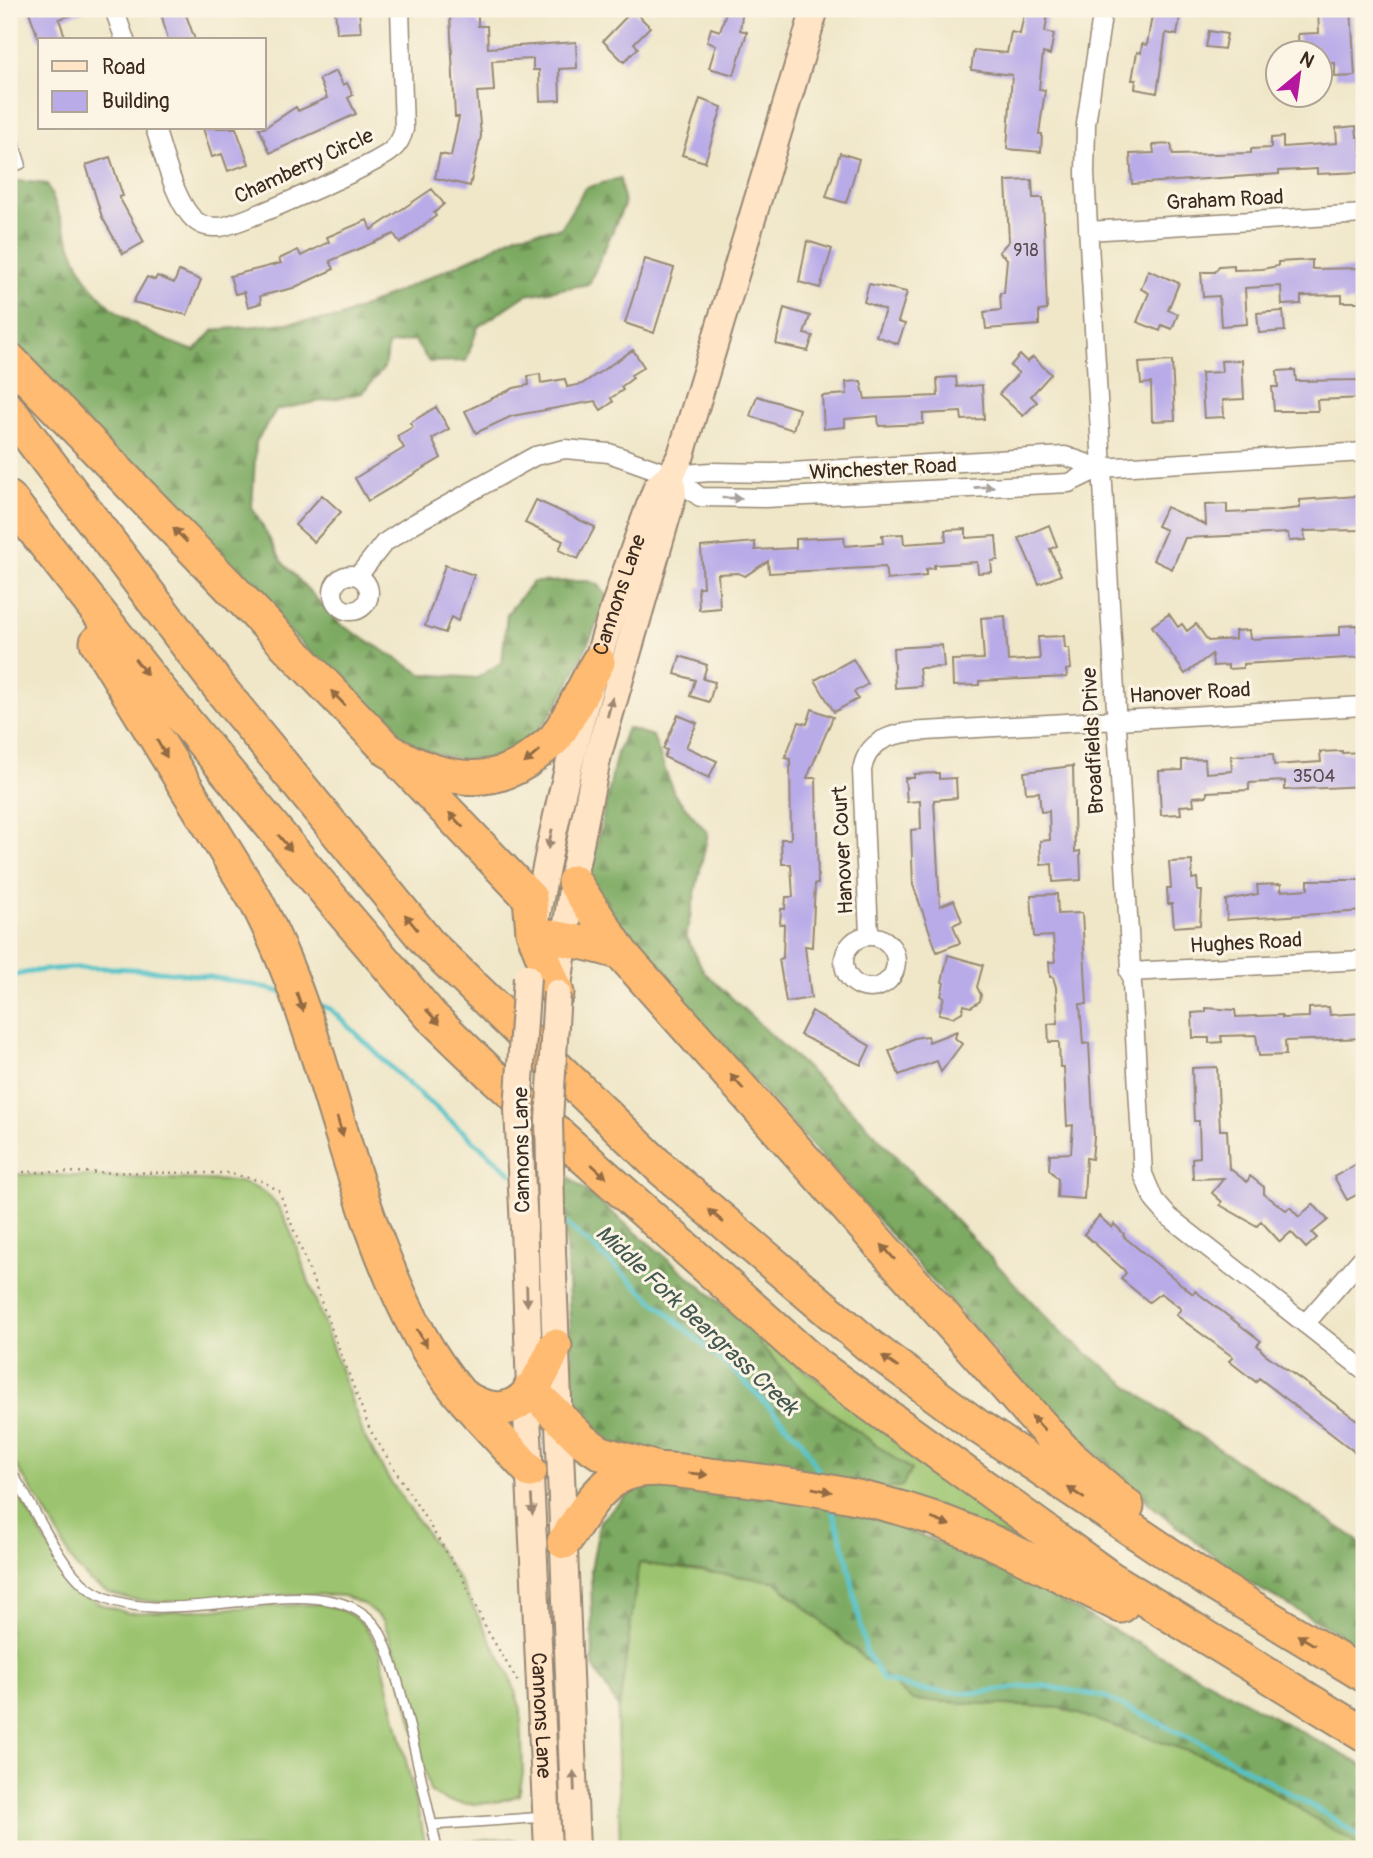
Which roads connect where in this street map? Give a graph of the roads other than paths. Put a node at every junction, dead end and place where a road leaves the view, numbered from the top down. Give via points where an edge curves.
1 (114, 9) edge
2 (400, 9) edge
3 (816, 9) edge
4 (1103, 9) edge
5 (124, 38) edge
6 (9, 127) edge
7 (156, 130) edge
8 (9, 168) edge
9 (1364, 214) edge
10 (1088, 231) junction
11 (9, 359) edge
12 (9, 410) edge
13 (1364, 452) edge
14 (936, 463) junction
15 (1100, 468) junction
16 (819, 471) junction
17 (671, 475) junction
18 (939, 489) junction
19 (821, 495) junction
20 (9, 498) edge
21 (9, 504) edge
22 (358, 576) dead end
23 (607, 661) junction
24 (1364, 706) edge
25 (1114, 720) junction
26 (892, 735) joint
27 (388, 750) junction
28 (573, 882) junction
29 (533, 932) junction
30 (869, 936) dead end
31 (565, 942) junction
32 (622, 954) junction
33 (1364, 960) edge
34 (1129, 972) junction
35 (557, 993) junction
36 (1364, 1256) edge
37 (1305, 1324) junction
38 (555, 1346) junction
39 (1364, 1370) edge
40 (530, 1389) junction
41 (456, 1392) junction
42 (558, 1416) junction
43 (9, 1469) edge
44 (662, 1470) junction
45 (530, 1471) junction
46 (564, 1542) junction
47 (1214, 1585) junction
48 (1364, 1675) edge
49 (1294, 1691) junction
50 (1364, 1734) edge
51 (575, 1815) junction
52 (547, 1816) junction
53 (432, 1825) junction
54 (437, 1849) edge
55 (548, 1849) edge
56 (576, 1849) edge

1 - 5 street
2 - 7 street, Chamberry Circle via 404,129 398,145 370,163 255,215 207,226 183,206
3 - 17 main road, Cannons Lane via 681,456
4 - 10 street, Broadfields Drive via 1086,124
6 - 8 lane via 21,164
9 - 10 street, Graham Road
10 - 15 street, Broadfields Drive
27 -> 11 highway
47 -> 12 highway via 976,1425 871,1347 663,1170 428,943 223,692
13 - 15 street, Winchester Road
14 - 15 street, Winchester Road via 1065,456
14 - 16 street, Winchester Road
14 - 18 street
18 -> 15 street, Winchester Road via 1069,483
15 - 25 street, Broadfields Drive
16 - 17 street, Winchester Road
16 - 19 street
17 -> 19 street, Winchester Road via 701,497
17 - 22 street, Winchester Road via 609,453 565,449 535,456 384,543
17 - 23 main road, Cannons Lane via 657,488
18 - 19 street, Winchester Road
20 -> 49 highway via 346,916 431,1016 490,1073 815,1364 1110,1578
21 -> 41 highway via 127,688 278,944 379,1251 421,1339
23 -> 27 highway via 555,738 524,765 496,777 460,778 430,772
28 -> 23 main road, Cannons Lane via 598,755
23 -> 29 main road, Cannons Lane via 561,790
24 - 25 street, Hanover Road
25 - 26 street, Hanover Road
25 - 34 street, Broadfields Drive
26 - 30 street, Hanover Court via 875,744 862,770
29 -> 27 highway via 530,898
28 - 31 main road, Cannons Lane
28 - 32 highway
29 - 31 highway
29 - 35 highway
29 -> 40 main road, Cannons Lane, bridge via 518,1110
31 - 32 highway via 602,946
31 - 35 main road, Cannons Lane
47 -> 32 highway via 1061,1447
33 - 34 street, Hughes Road
34 - 37 street, Broadfields Drive via 1140,1155 1148,1187 1168,1216
35 - 38 main road, Cannons Lane, bridge via 549,1120
36 - 37 street
37 - 39 street, Broadfields Drive
38 - 40 highway
38 - 42 main road, Cannons Lane
40 - 41 highway via 521,1403 507,1410 477,1406
40 - 42 highway
40 - 45 main road, Cannons Lane
41 - 45 highway
42 - 44 highway via 580,1440 601,1453
42 - 46 main road, Cannons Lane
43 - 53 lane via 77,1578 108,1599 128,1606 194,1606 326,1598 355,1608 376,1626 390,1656
44 - 46 highway via 625,1474 607,1485
44 -> 49 highway via 768,1481 932,1518 1004,1547
45 -> 52 main road, Cannons Lane
51 -> 46 main road, Cannons Lane
48 -> 47 highway
49 - 50 highway
51 - 52 main road
51 - 56 main road, Cannons Lane
52 - 53 lane
52 - 55 main road, Cannons Lane
53 - 54 lane

